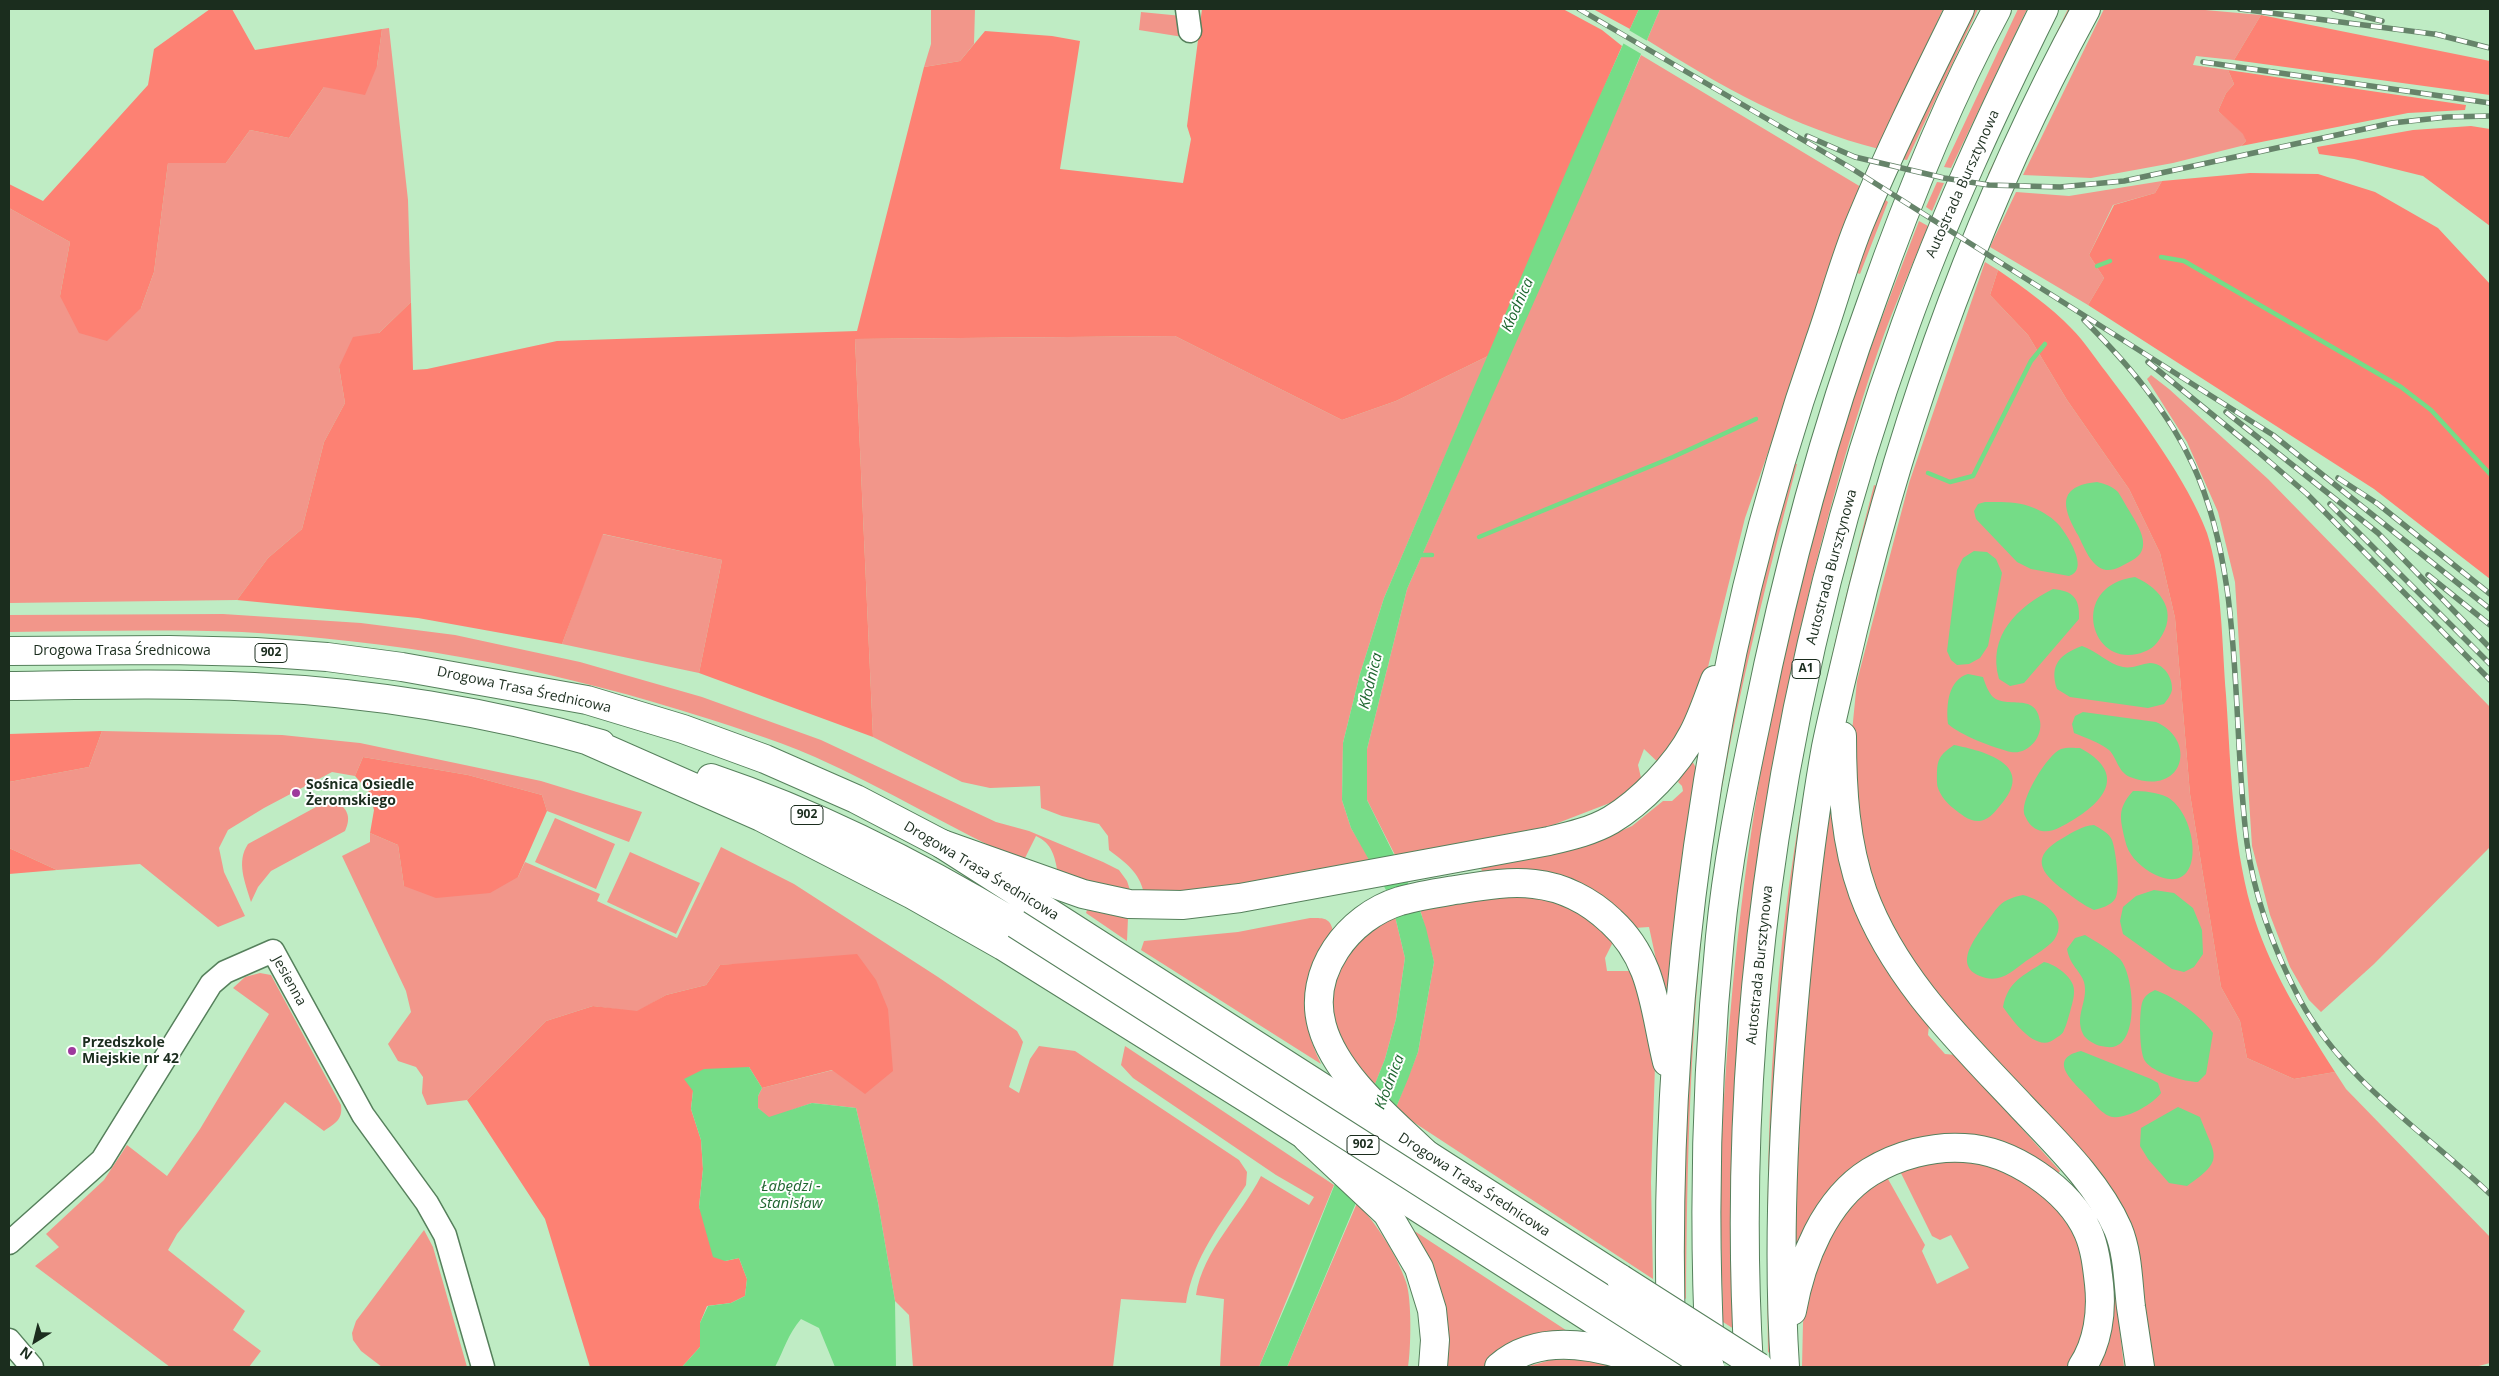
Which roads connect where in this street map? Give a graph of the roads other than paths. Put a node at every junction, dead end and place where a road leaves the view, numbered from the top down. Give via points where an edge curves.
1 (1188, 9) edge
2 (1960, 9) edge
3 (1997, 9) edge
4 (2044, 9) edge
5 (2086, 9) edge
6 (1190, 31) dead end
7 (1737, 626) junction
8 (9, 650) edge
9 (1842, 678) junction
10 (9, 686) edge
11 (1028, 887) junction
12 (1009, 935) junction
13 (1674, 1089) junction
14 (1307, 1138) junction
15 (1429, 1157) junction
16 (9, 1243) edge
17 (9, 1340) edge
18 (1785, 1362) edge
19 (32, 1367) edge
20 (483, 1367) edge
21 (1433, 1367) edge
22 (1499, 1367) edge
23 (1655, 1367) edge
24 (1666, 1367) edge
25 (1672, 1367) edge
26 (1710, 1367) edge
27 (1749, 1367) edge
28 (1759, 1367) edge
29 (2082, 1367) edge
30 (2140, 1367) edge

1 - 6 street
2 - 7 main road via 1860,222 1798,402
3 - 26 main road via 1936,134 1861,330 1834,411 1774,634 1738,810 1720,934 1707,1100 1705,1216
4 - 27 main road, Autostrada Bursztynowa / A1 via 1973,159 1906,324 1855,478 1813,639 1768,878 1754,1021 1746,1184
5 - 9 main road via 2008,166 1931,361 1870,561
7 - 11 main road via 1693,735 1663,775 1637,800 1611,820 1584,832 1240,898 1182,905 1129,904
7 - 13 main road via 1704,801 1687,931
8 - 11 main road, Drogowa Trasa Średnicowa / 902 via 169,650 318,657 412,668 577,698 682,729 765,760 856,799
9 - 18 main road via 1827,746 1798,946 1782,1163 1781,1264
9 - 30 main road via 1842,789 1852,849 1863,892 1875,920 1890,949 1932,1008 2077,1168 2102,1201 2118,1230 2126,1264
10 - 12 main road, Drogowa Trasa Średnicowa / 902 via 253,687 315,691 473,714 584,738 770,798 920,868
11 - 15 main road, Drogowa Trasa Średnicowa / 902
12 - 14 main road
12 - 26 main road, Drogowa Trasa Średnicowa / 902, bridge
13 - 15 main road via 1646,969 1632,944 1613,922 1584,900 1553,888 1521,883 1484,885 1398,902 1370,915 1350,931 1332,954 1321,980 1318,1008 1322,1028 1336,1056 1359,1088
13 - 25 main road via 1669,1227
14 - 21 main road via 1387,1213 1419,1268 1432,1310
14 - 24 main road
15 - 28 main road, Drogowa Trasa Średnicowa / 902, bridge
16 - 20 street, Jesienna via 102,1160 211,984 225,972 273,951 362,1115 427,1203 445,1235
17 - 19 street
18 - 29 main road via 1797,1283 1825,1220 1842,1197 1870,1172 1906,1155 1934,1149 1965,1148 1989,1152 2022,1165 2066,1199 2087,1231 2097,1261 2101,1305 2094,1346
22 - 23 main road via 1522,1354 1565,1345 1601,1349

